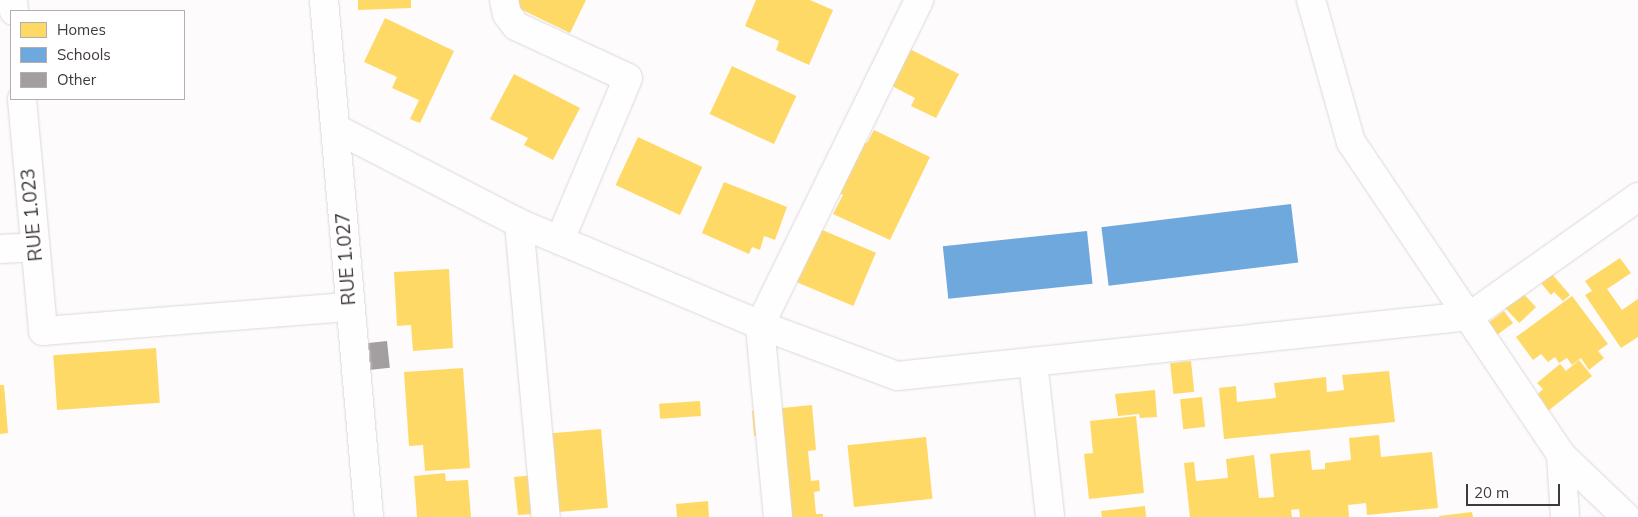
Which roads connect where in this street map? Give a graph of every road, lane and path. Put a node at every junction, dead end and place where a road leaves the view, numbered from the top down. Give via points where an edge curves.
1 (324, 0) edge
2 (504, 0) edge
3 (919, 0) edge
4 (1311, 0) edge
5 (22, 100) edge
6 (337, 129) junction
7 (1638, 197) edge
8 (519, 223) junction
9 (560, 240) junction
10 (35, 247) junction
11 (0, 249) edge
12 (349, 307) junction
13 (1470, 316) junction
14 (760, 325) junction
15 (1033, 362) junction
16 (1560, 455) junction
17 (369, 517) edge
18 (546, 517) edge
19 (778, 517) edge
20 (1050, 517) edge
21 (1565, 517) edge
22 (1626, 517) edge

1 - 6 street, RUE 1.027
2 - 9 street via 506,14 516,26 628,78
3 - 14 street
4 - 13 street via 1351,142
5 - 10 street, RUE 1.023
6 - 8 street
6 - 12 street, RUE 1.027
7 - 13 street
8 - 9 street
8 - 18 street
9 - 14 street
10 - 11 street
10 - 12 street, RUE 1.023 via 43,331
12 - 17 street, RUE 1.027
13 - 15 street
13 - 16 street
14 - 15 street via 897,376
14 - 19 street
15 - 20 street
16 - 21 street
16 - 22 street

